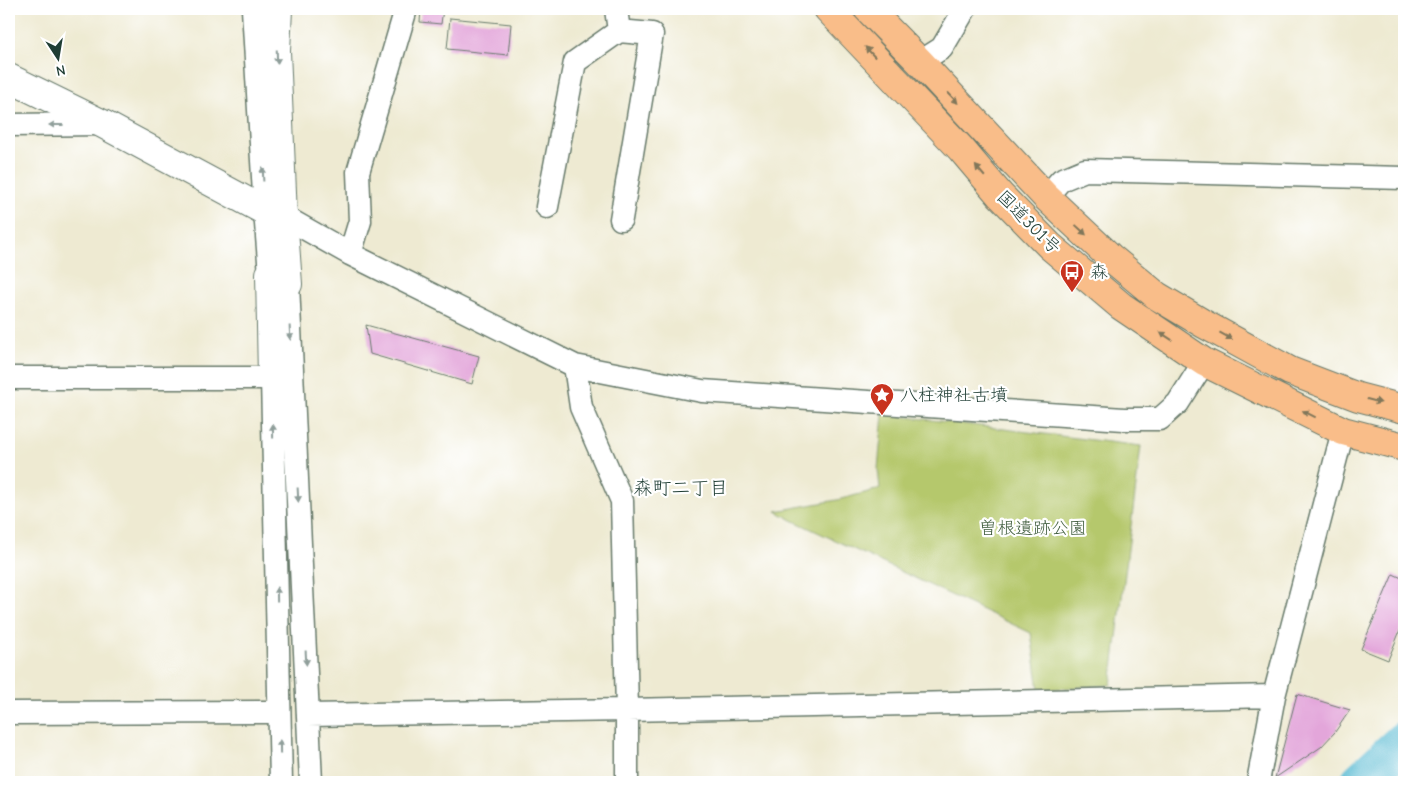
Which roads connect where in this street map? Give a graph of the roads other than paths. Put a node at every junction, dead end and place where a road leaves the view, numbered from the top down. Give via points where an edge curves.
1 (253, 9) edge
2 (278, 9) edge
3 (406, 9) edge
4 (616, 9) edge
5 (828, 9) edge
6 (868, 9) edge
7 (965, 9) edge
8 (619, 31) junction
9 (920, 62) junction
10 (9, 78) edge
11 (103, 124) junction
12 (9, 125) edge
13 (1404, 178) edge
14 (1046, 197) junction
15 (547, 208) dead end
16 (274, 213) junction
17 (621, 219) dead end
18 (350, 254) junction
19 (279, 279) junction
20 (1204, 362) junction
21 (575, 366) junction
22 (9, 378) edge
23 (272, 378) junction
24 (1404, 409) edge
25 (1343, 431) junction
26 (1404, 447) edge
27 (1274, 696) junction
28 (627, 710) junction
29 (279, 712) junction
30 (9, 713) edge
31 (308, 715) junction
32 (281, 782) edge
33 (311, 782) edge
34 (627, 782) edge
35 (1258, 782) edge

16 -> 1 street
2 -> 16 street
3 - 18 street via 358,172 360,221
4 - 8 street
20 -> 5 highway, 国道301号 via 1121,306 1050,246
6 - 9 highway, 国道301号
7 - 9 street via 942,48
8 - 15 street via 575,62
8 - 17 street via 652,34
9 -> 14 highway, 国道301号
10 - 11 street
11 -> 12 street
11 - 16 street
13 - 14 street via 1085,170 1061,180
14 -> 24 highway, 国道301号 via 1157,296 1290,371 1358,397
16 - 18 street
16 - 19 street
18 - 21 street
19 - 23 street
19 -> 31 street
20 - 21 street via 1178,403 1160,419 702,391
25 -> 20 highway, 国道301号
21 - 28 street via 582,407 622,502
22 - 23 street
29 -> 23 street
25 - 26 highway, 国道301号
25 - 27 street
27 - 28 street
27 - 35 street
28 - 31 street
28 - 34 street
29 - 30 street
32 -> 29 street
31 - 33 street

